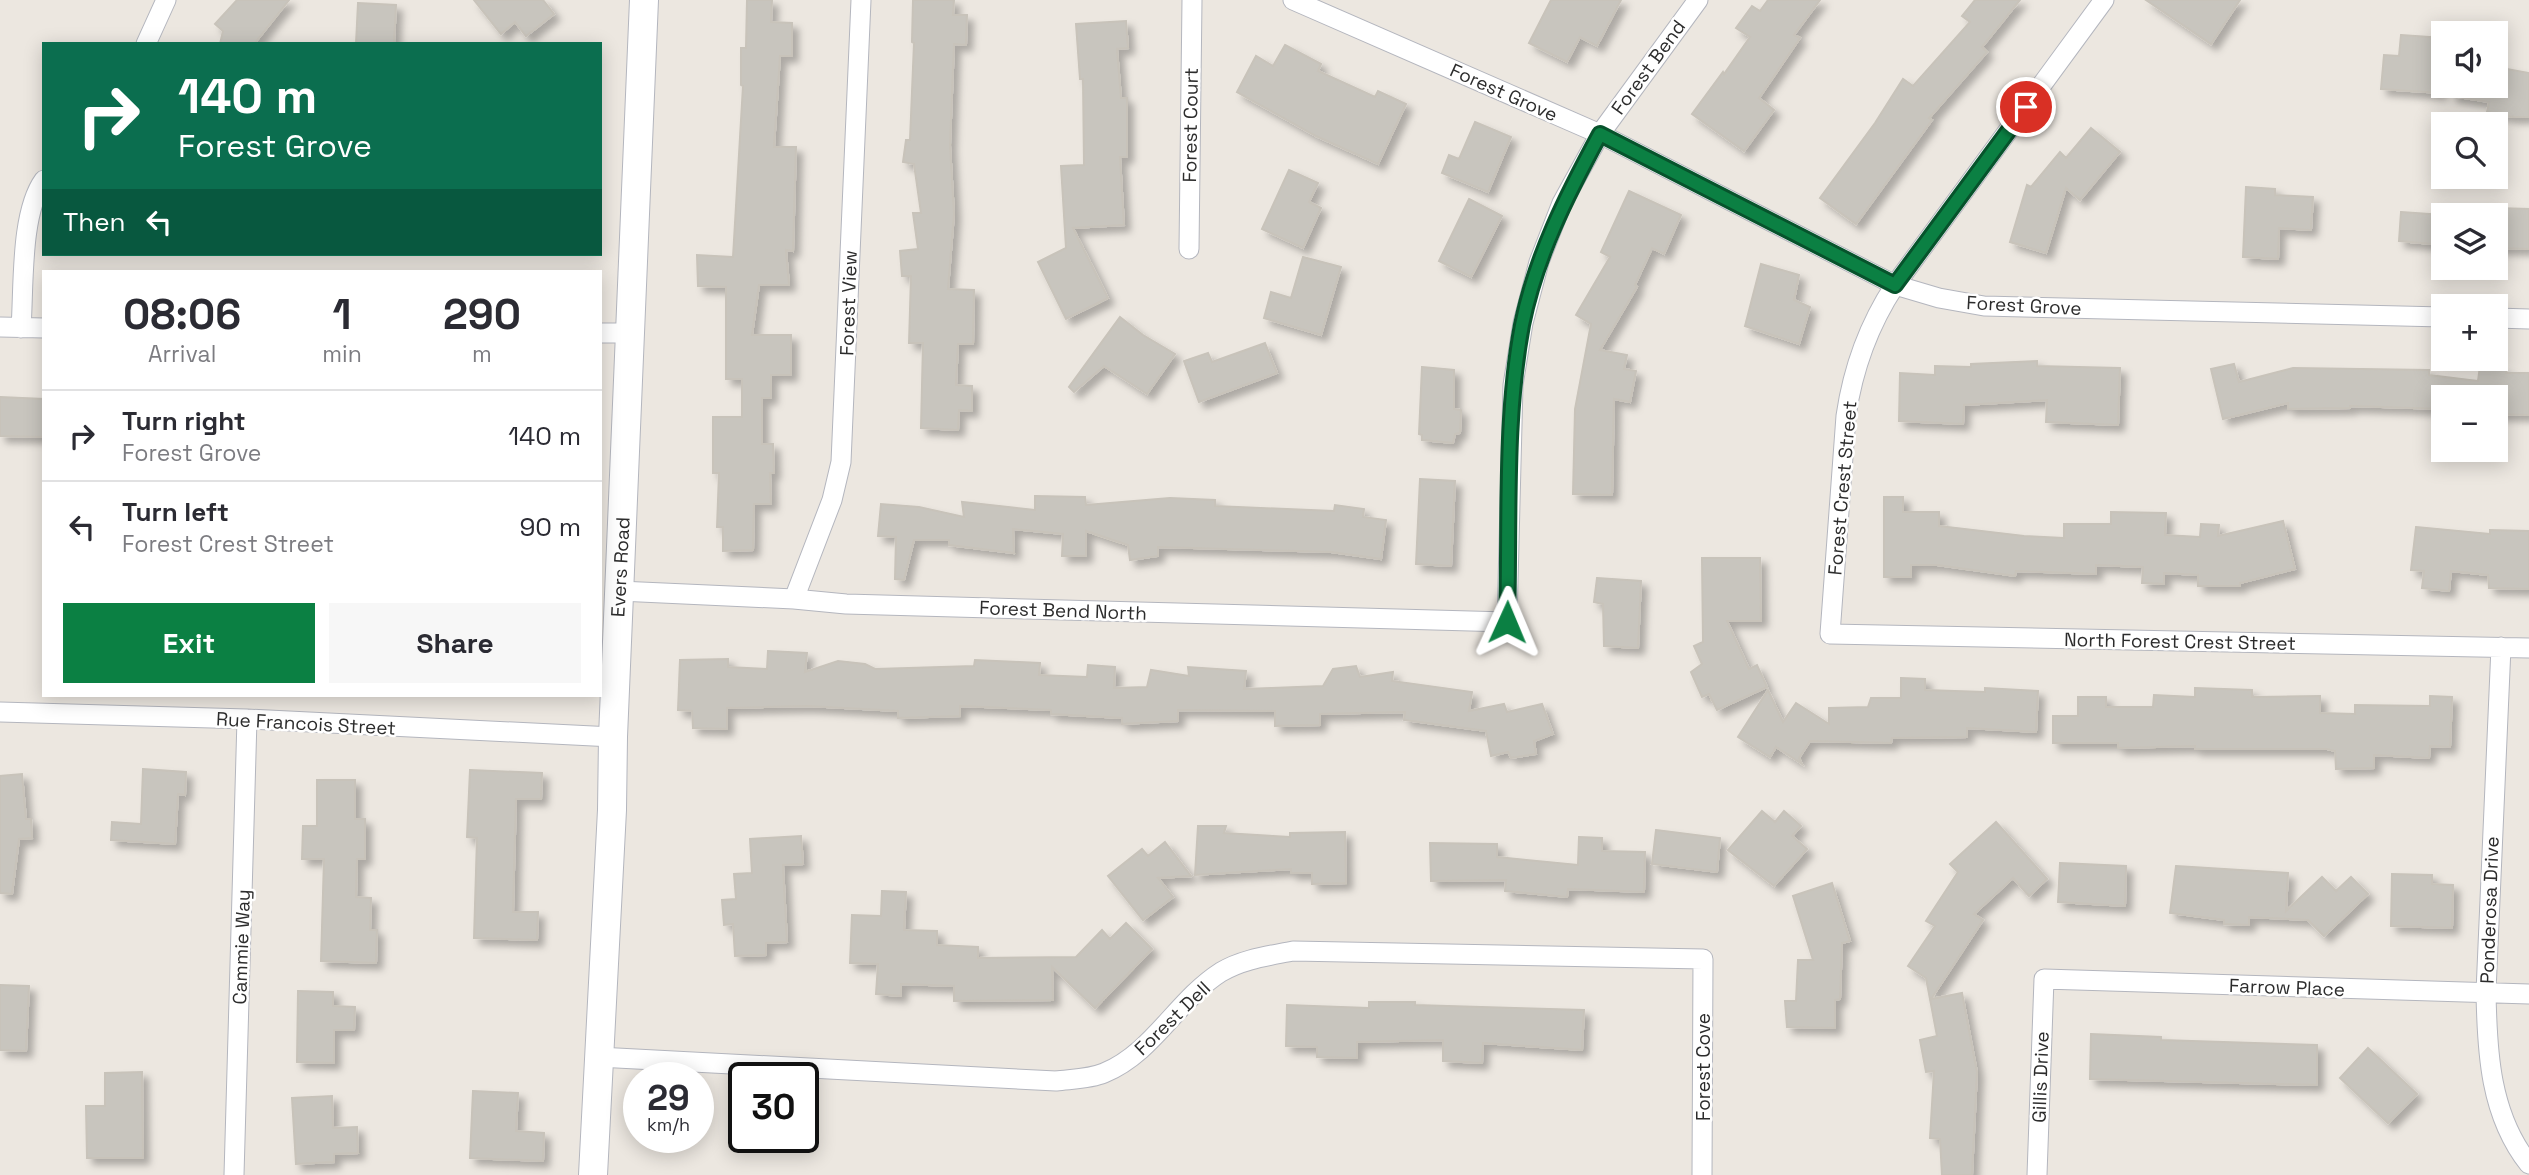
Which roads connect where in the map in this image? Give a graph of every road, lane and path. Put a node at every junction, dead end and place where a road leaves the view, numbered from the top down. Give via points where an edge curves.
1 (166, 0) edge
2 (644, 0) edge
3 (861, 0) edge
4 (1192, 0) edge
5 (1293, 0) edge
6 (1698, 0) edge
7 (2104, 0) edge
8 (147, 42) edge
9 (1600, 134) junction
10 (42, 183) edge
11 (1189, 249) dead end
12 (1895, 285) junction
13 (2431, 317) edge
14 (2508, 318) edge
15 (2529, 319) edge
16 (0, 327) edge
17 (21, 328) junction
18 (42, 328) edge
19 (602, 333) edge
20 (631, 333) junction
21 (619, 591) junction
22 (794, 599) junction
23 (1507, 622) joint
24 (1830, 634) joint
25 (2501, 647) junction
26 (2529, 648) edge
27 (0, 712) edge
28 (247, 719) junction
29 (612, 737) junction
30 (1703, 959) joint
31 (2044, 979) joint
32 (2486, 992) junction
33 (2529, 994) edge
34 (598, 1057) junction
35 (2529, 1164) edge
36 (234, 1175) edge
37 (593, 1175) edge
38 (1702, 1175) edge
39 (2037, 1175) edge

1 - 8 street
2 - 20 main road, Evers Road
3 - 22 street, Forest View via 841,462 832,500
4 - 11 street, Forest Court
5 - 9 street, Forest Grove
6 - 9 street, Forest Bend
7 - 12 street, Forest Crest Street
9 - 12 street, Forest Grove
9 - 23 street, Forest Bend via 1562,203 1539,262 1523,323 1513,385
10 - 17 street via 27,222
12 - 13 street, Forest Grove via 1984,306
12 - 24 street, Forest Crest Street via 1870,328 1851,386
14 - 15 street
16 - 17 street
17 - 18 street
19 - 20 street
20 - 21 main road, Evers Road
21 - 22 street, Forest Bend North
21 - 29 main road, Evers Road
22 - 23 street, Forest Bend North
24 - 25 street, North Forest Crest Street
25 - 26 street, North Forest Crest Street
25 - 32 street, Ponderosa Drive
27 - 28 street, Rue Francois Street
28 - 29 street, Rue Francois Street
28 - 36 street, Cammie Way
29 - 34 main road, Evers Road
30 - 34 street, Forest Dell via 1293,951 1252,958 1203,986 1136,1055 1103,1074 1056,1081
30 - 38 street, Forest Cove
31 - 32 street, Farrow Place
31 - 39 street, Gillis Drive
32 - 33 street, Farrow Place
32 - 35 street, Ponderosa Drive via 2489,1066 2507,1129
34 - 37 main road, Evers Road

